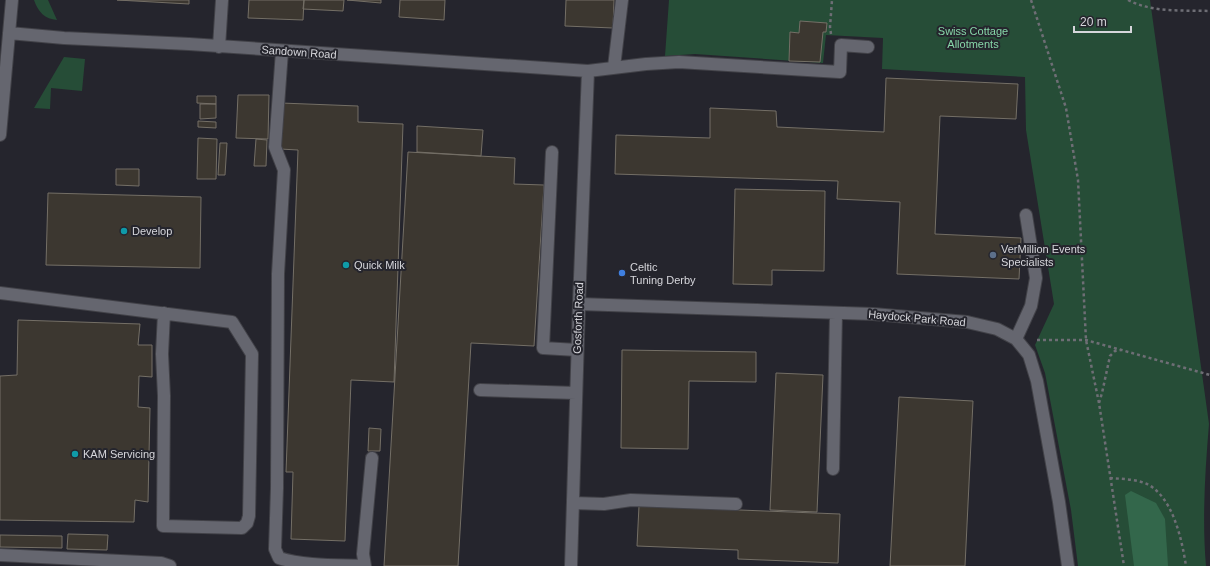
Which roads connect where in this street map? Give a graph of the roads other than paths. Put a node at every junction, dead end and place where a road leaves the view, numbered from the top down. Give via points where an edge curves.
1 (12, 0) edge
2 (222, 0) edge
3 (622, 0) edge
4 (9, 33) junction
5 (219, 47) junction
6 (868, 47) dead end
7 (282, 51) junction
8 (614, 68) junction
9 (588, 71) junction
10 (0, 135) edge
11 (552, 152) dead end
12 (1026, 215) dead end
13 (0, 293) edge
14 (579, 304) junction
15 (164, 313) junction
16 (836, 313) junction
17 (1016, 340) junction
18 (577, 350) junction
19 (480, 390) dead end
20 (576, 393) junction
21 (372, 458) dead end
22 (834, 468) dead end
23 (573, 504) junction
24 (736, 504) dead end
25 (0, 555) edge
26 (170, 566) edge
27 (365, 566) edge
28 (571, 566) edge
29 (1068, 566) edge

1 - 4 street
2 - 5 street
3 - 8 street
4 - 5 street, Sandown Road
4 - 10 street
5 - 7 street, Sandown Road
6 - 8 street, Sandown Road via 842,45 840,72 679,62
7 - 9 street, Sandown Road
7 - 27 street via 275,147 284,170 278,274 275,549 279,558 289,562
8 - 9 street, Sandown Road
9 - 14 street, Gosforth Road
11 - 18 street via 543,348
12 - 17 street via 1036,278 1031,306
13 - 15 street
14 - 16 street, Haydock Park Road
14 - 18 street, Gosforth Road
15 - 15 street via 232,322 252,354 249,516 242,528 163,526
16 - 17 street, Haydock Park Road via 967,322 997,329
16 - 22 street
17 - 29 street, Haydock Park Road via 1029,355 1037,381
18 - 20 street, Gosforth Road
19 - 20 street
20 - 23 street, Gosforth Road
21 - 27 street via 363,554
23 - 24 street via 604,504 632,500
23 - 28 street, Gosforth Road
25 - 26 street via 161,563

